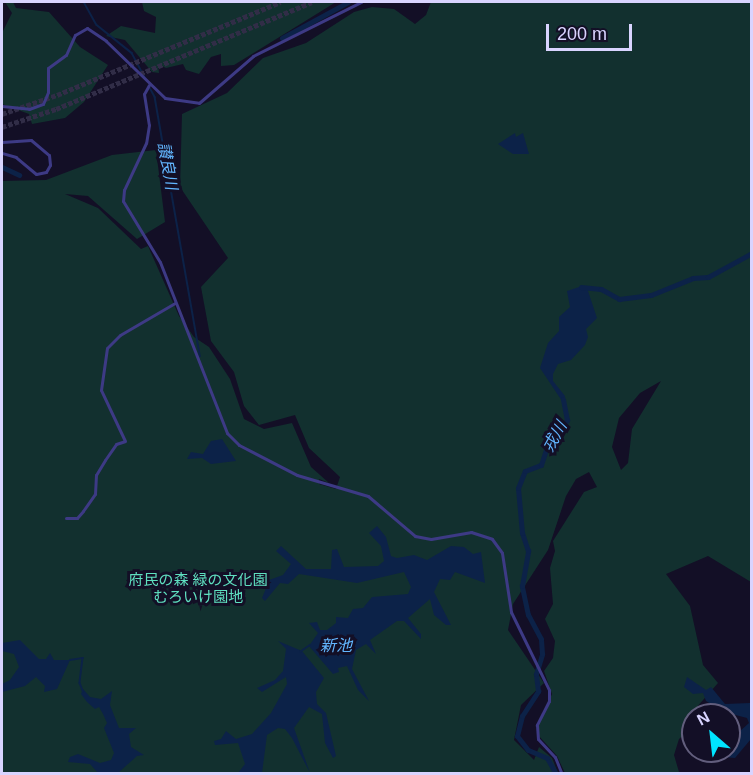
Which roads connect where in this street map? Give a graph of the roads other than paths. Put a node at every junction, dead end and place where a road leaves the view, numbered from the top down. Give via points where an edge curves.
1 (361, 2) edge
2 (149, 86) junction
3 (2, 106) edge
4 (2, 142) edge
5 (2, 153) edge
6 (176, 303) junction
7 (66, 518) dead end
8 (562, 774) edge

1 - 2 street via 253,56 199,103 165,98
2 - 3 street via 106,41 87,28 75,35 66,55 48,68 48,92 43,104 29,109
2 - 6 street via 144,94 149,125 146,143 124,190 123,201 152,247
4 - 5 street via 31,140 49,155 50,165 46,172 36,174 16,157
6 - 7 street via 120,334 108,348 101,390 125,441 113,447 97,473 94,494 87,506 77,518
6 - 8 street via 225,428 239,445 297,475 368,496 415,536 431,539 476,532 496,543 502,556 509,606 549,690 549,701 537,725 538,739 555,757

